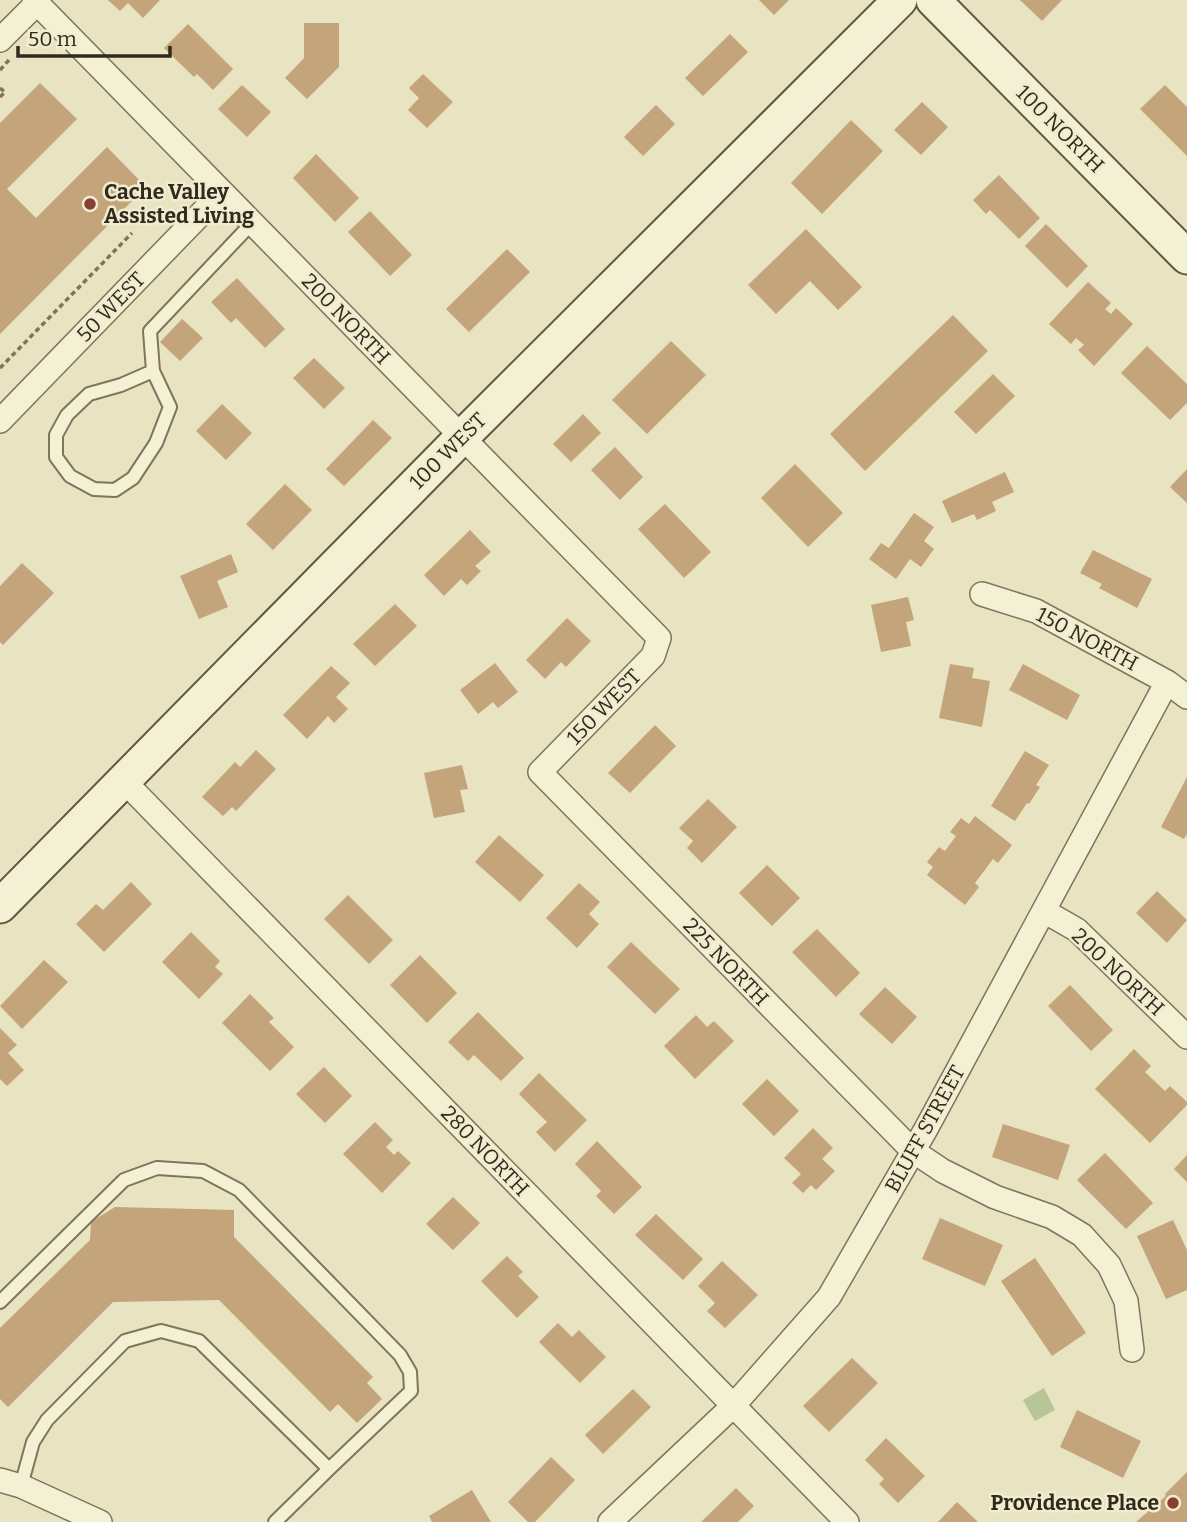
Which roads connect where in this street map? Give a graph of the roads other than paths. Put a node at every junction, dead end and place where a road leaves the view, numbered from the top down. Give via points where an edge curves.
1 (900, 0) edge
2 (933, 0) edge
3 (36, 2) edge
4 (0, 40) edge
5 (222, 192) junction
6 (252, 223) junction
7 (1187, 257) edge
8 (153, 371) junction
9 (0, 421) edge
10 (461, 438) junction
11 (982, 594) dead end
12 (659, 638) joint
13 (1167, 682) junction
14 (1187, 696) edge
15 (540, 772) joint
16 (124, 781) junction
17 (0, 906) edge
18 (1044, 911) junction
19 (1187, 1037) edge
20 (914, 1151) junction
21 (0, 1302) edge
22 (1132, 1350) dead end
23 (733, 1406) junction
24 (330, 1469) junction
25 (11, 1483) edge
26 (100, 1522) edge
27 (275, 1522) edge
28 (610, 1522) edge
29 (846, 1522) edge

1 - 10 street, 100 WEST
2 - 7 street, 100 NORTH
3 - 4 street
3 - 5 street, 200 NORTH
5 - 6 street, 200 NORTH
5 - 9 street, 50 WEST
6 - 8 lane via 150,331
6 - 10 street, 200 NORTH
8 - 8 lane via 170,407 156,443 133,478 115,490 94,489 70,476 56,457 56,435 67,415 89,394
10 - 12 street, 200 NORTH
10 - 16 street, 100 WEST
11 - 13 street, 150 NORTH via 1036,611
12 - 15 street, 150 WEST via 653,656
13 - 14 street, 150 NORTH
13 - 18 street, BLUFF STREET
15 - 20 street, 225 NORTH
16 - 17 street, 100 WEST
16 - 23 street, 280 NORTH
18 - 19 street, 200 NORTH via 1077,930
18 - 20 street, BLUFF STREET
20 - 22 street, 225 NORTH via 943,1171 995,1197 1052,1217 1082,1235 1109,1265 1126,1301
20 - 23 street, BLUFF STREET via 829,1297
21 - 24 lane via 124,1180 157,1168 203,1171 239,1190 400,1355 410,1372 411,1391
23 - 28 street, BLUFF STREET
23 - 29 street, 280 NORTH
24 - 25 lane via 199,1341 161,1331 125,1341 47,1420
24 - 27 lane
25 - 26 street

